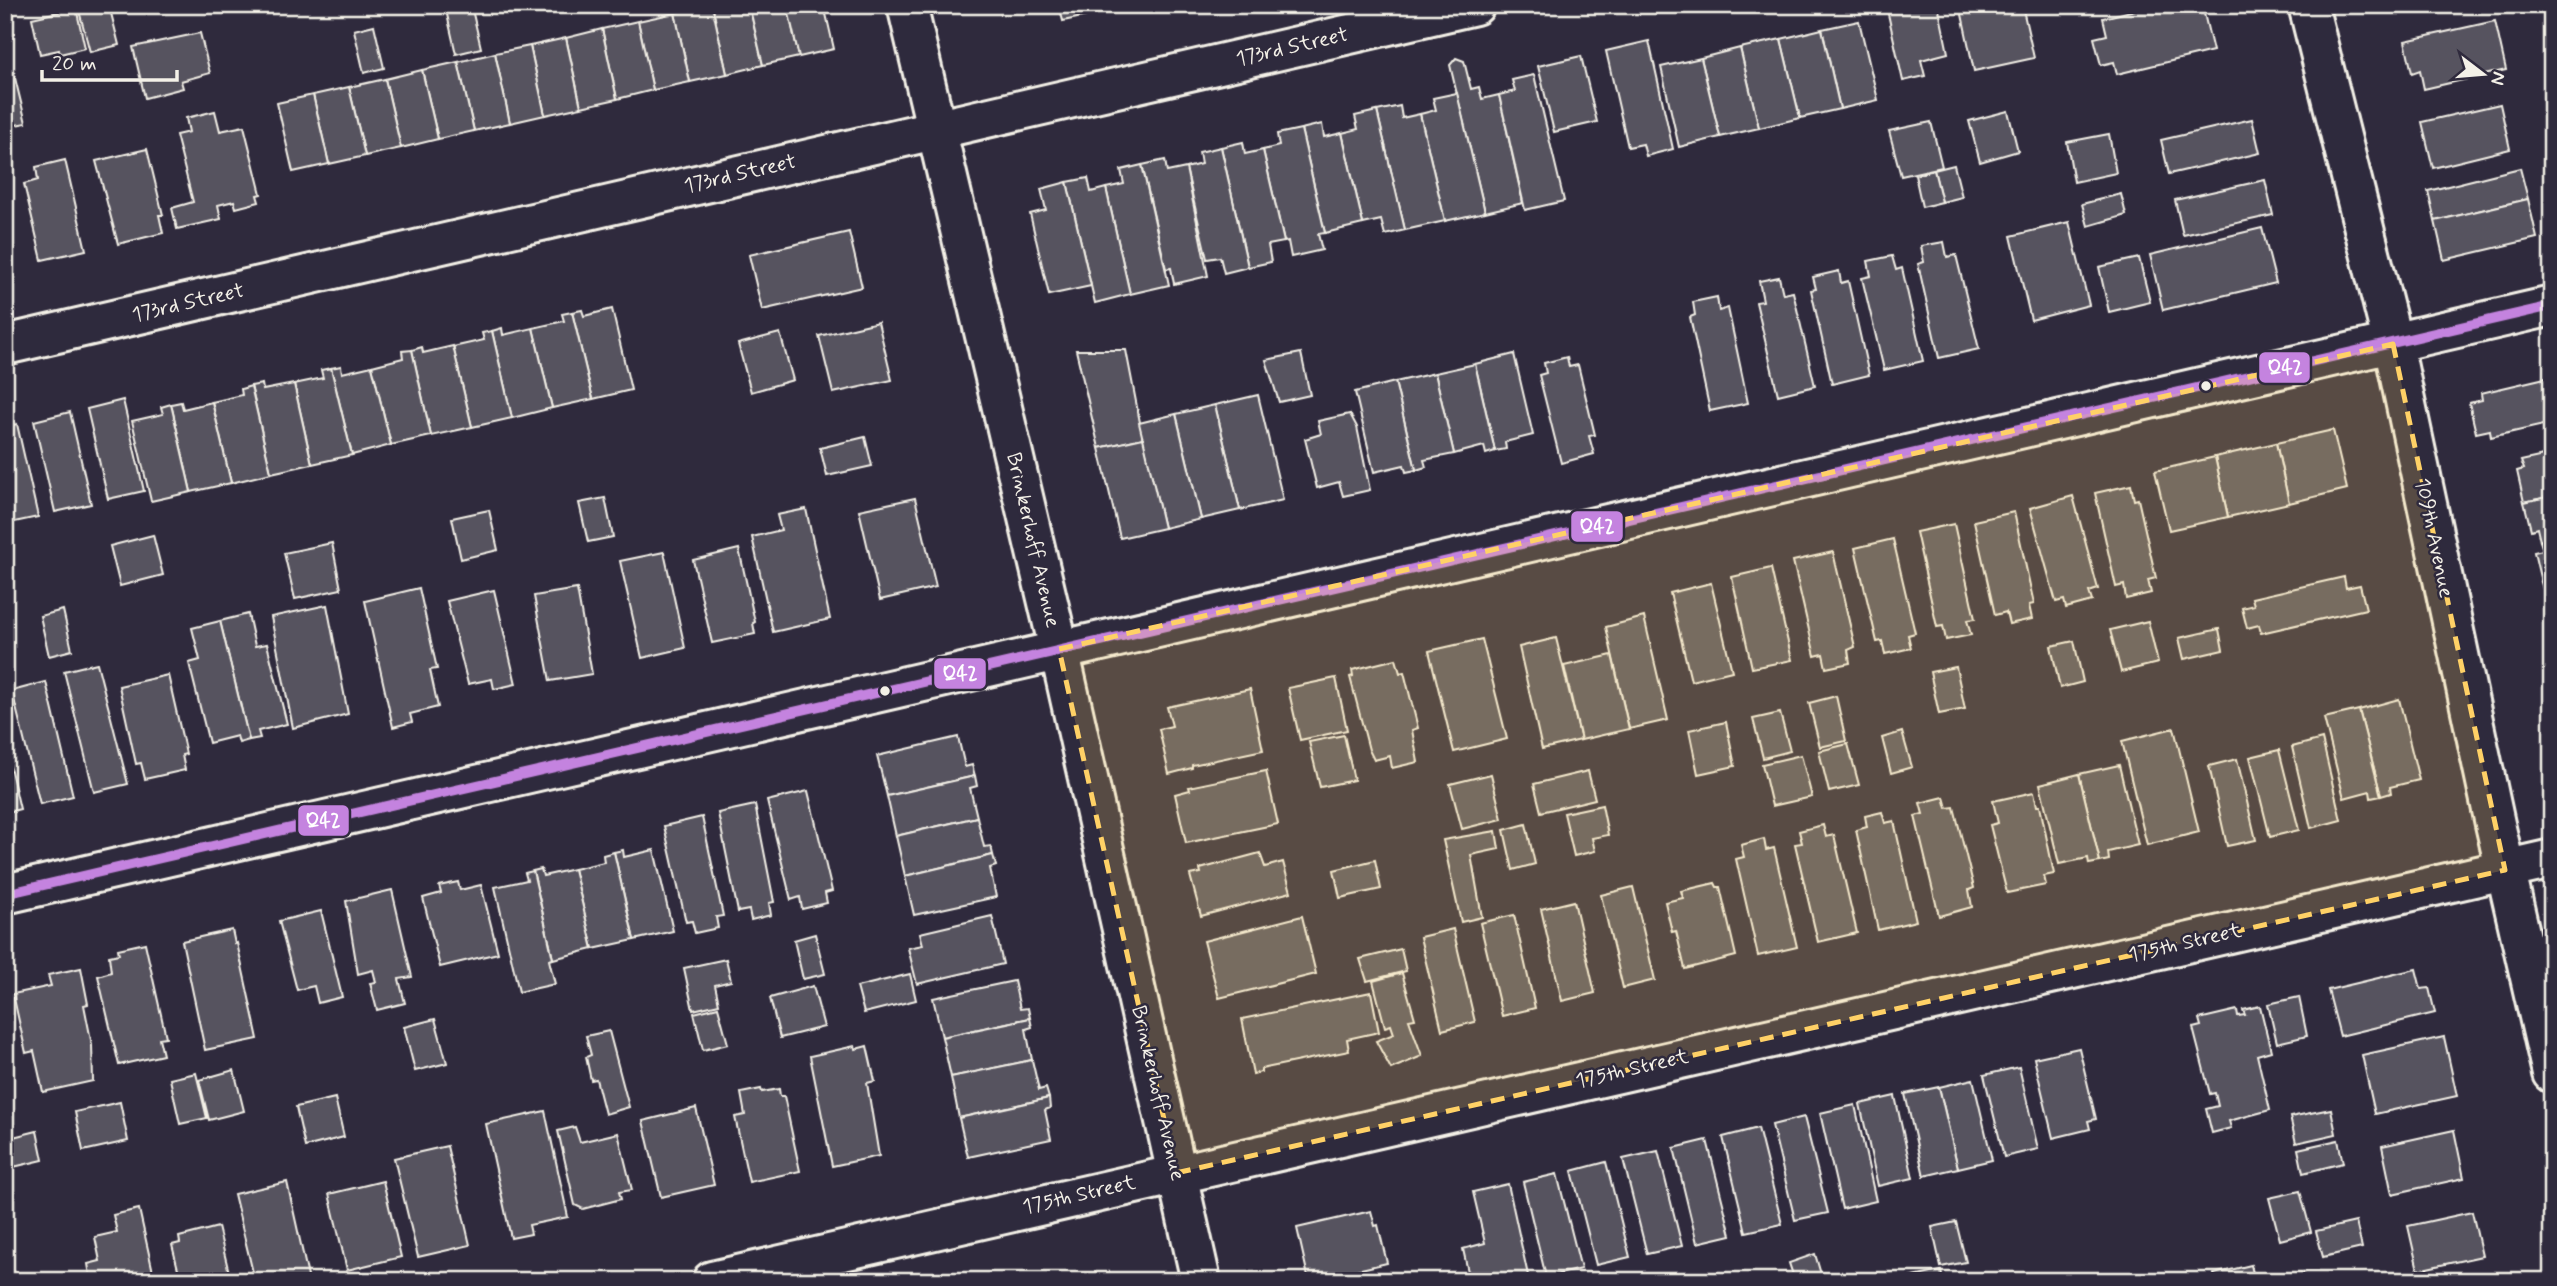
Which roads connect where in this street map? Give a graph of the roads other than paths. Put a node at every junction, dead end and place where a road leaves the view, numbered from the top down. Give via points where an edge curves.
1 (907, 5) edge
2 (1475, 5) edge
3 (2308, 5) edge
4 (936, 128) junction
5 (2552, 306) edge
6 (2393, 344) junction
7 (5, 345) edge
8 (1059, 649) junction
9 (2552, 859) edge
10 (2505, 870) junction
11 (5, 894) edge
12 (2552, 1073) edge
13 (1176, 1173) junction
14 (712, 1281) edge
15 (1201, 1281) edge

1 - 4 street, Brinkerhoff Avenue
2 - 4 street, 173rd Street
3 - 6 street, 109th Avenue
4 - 7 street, 173rd Street
4 - 8 street, Brinkerhoff Avenue
5 - 6 street
6 - 8 street
6 - 10 street, 109th Avenue
8 - 11 street
8 - 13 street, Brinkerhoff Avenue
9 - 10 street, 175th Street
10 - 12 street, 109th Avenue
10 - 13 street, 175th Street
13 - 14 street, 175th Street
13 - 15 street, Brinkerhoff Avenue

